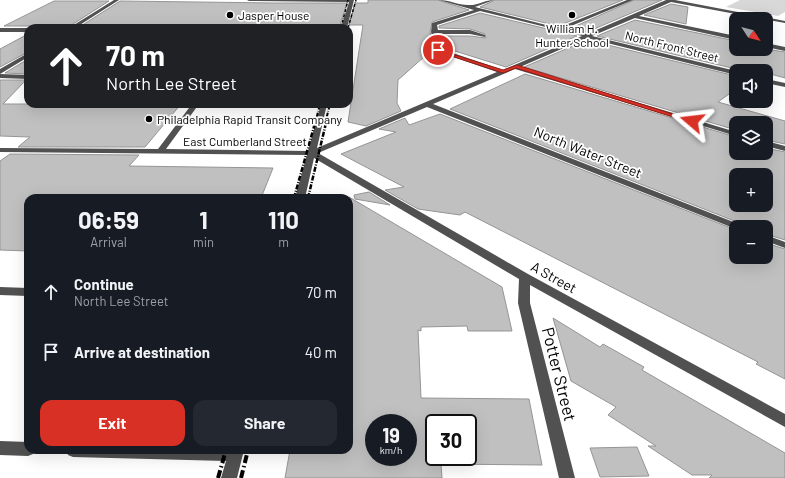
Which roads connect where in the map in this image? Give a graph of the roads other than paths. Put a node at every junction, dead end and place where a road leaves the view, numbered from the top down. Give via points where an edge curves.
1 (117, 0) edge
2 (249, 0) edge
3 (441, 0) edge
4 (492, 0) edge
5 (630, 0) edge
6 (670, 0) edge
7 (351, 1) edge
8 (470, 7) junction
9 (479, 10) junction
10 (634, 16) junction
11 (785, 22) edge
12 (78, 24) edge
13 (345, 24) edge
14 (559, 29) junction
15 (0, 30) edge
16 (24, 30) edge
17 (434, 32) junction
18 (483, 36) dead end
19 (586, 36) junction
20 (729, 36) edge
21 (773, 46) edge
22 (785, 49) edge
23 (24, 58) edge
24 (16, 63) junction
25 (24, 63) edge
26 (515, 66) junction
27 (729, 71) edge
28 (0, 72) edge
29 (503, 72) junction
30 (0, 76) edge
31 (24, 76) edge
32 (773, 82) edge
33 (785, 85) edge
34 (427, 104) junction
35 (193, 108) edge
36 (323, 108) edge
37 (729, 132) edge
38 (773, 145) edge
39 (785, 149) edge
40 (0, 150) edge
41 (160, 152) junction
42 (312, 153) junction
43 (301, 194) edge
44 (729, 223) edge
45 (773, 241) edge
46 (785, 245) edge
47 (524, 278) junction
48 (0, 291) edge
49 (24, 292) edge
50 (785, 421) edge
51 (0, 448) edge
52 (24, 449) edge
53 (235, 454) edge
54 (229, 478) edge
55 (567, 478) edge

1 - 12 street
2 - 7 street
3 - 8 street, North Front Street
4 - 8 street
5 - 14 street
6 - 10 street, East Cumberland Street
6 - 11 street
7 - 13 street
8 - 9 street, North Front Street
9 - 14 street, North Front Street
9 - 17 street via 434,24
10 - 19 street, East Cumberland Street
10 - 20 street
14 - 19 street, North Front Street
15 - 16 street
17 - 18 street via 470,32
17 - 29 street via 438,50
19 - 26 street, East Cumberland Street
19 - 27 street, North Front Street
21 - 22 street
23 - 24 street
24 - 25 street
24 - 28 street
26 - 29 street, East Cumberland Street
26 - 37 street
29 - 34 street, East Cumberland Street
30 - 31 street
32 - 33 street
34 - 42 street, East Cumberland Street
34 - 44 street, North Water Street
35 - 41 street
36 - 42 street
38 - 39 street
40 - 41 street, East Cumberland Street
41 - 42 street, East Cumberland Street
42 - 43 street
42 - 47 street, A Street
45 - 46 street
47 - 50 street, A Street
47 - 55 street, Potter Street via 524,303
48 - 49 street
51 - 52 street
53 - 54 street

